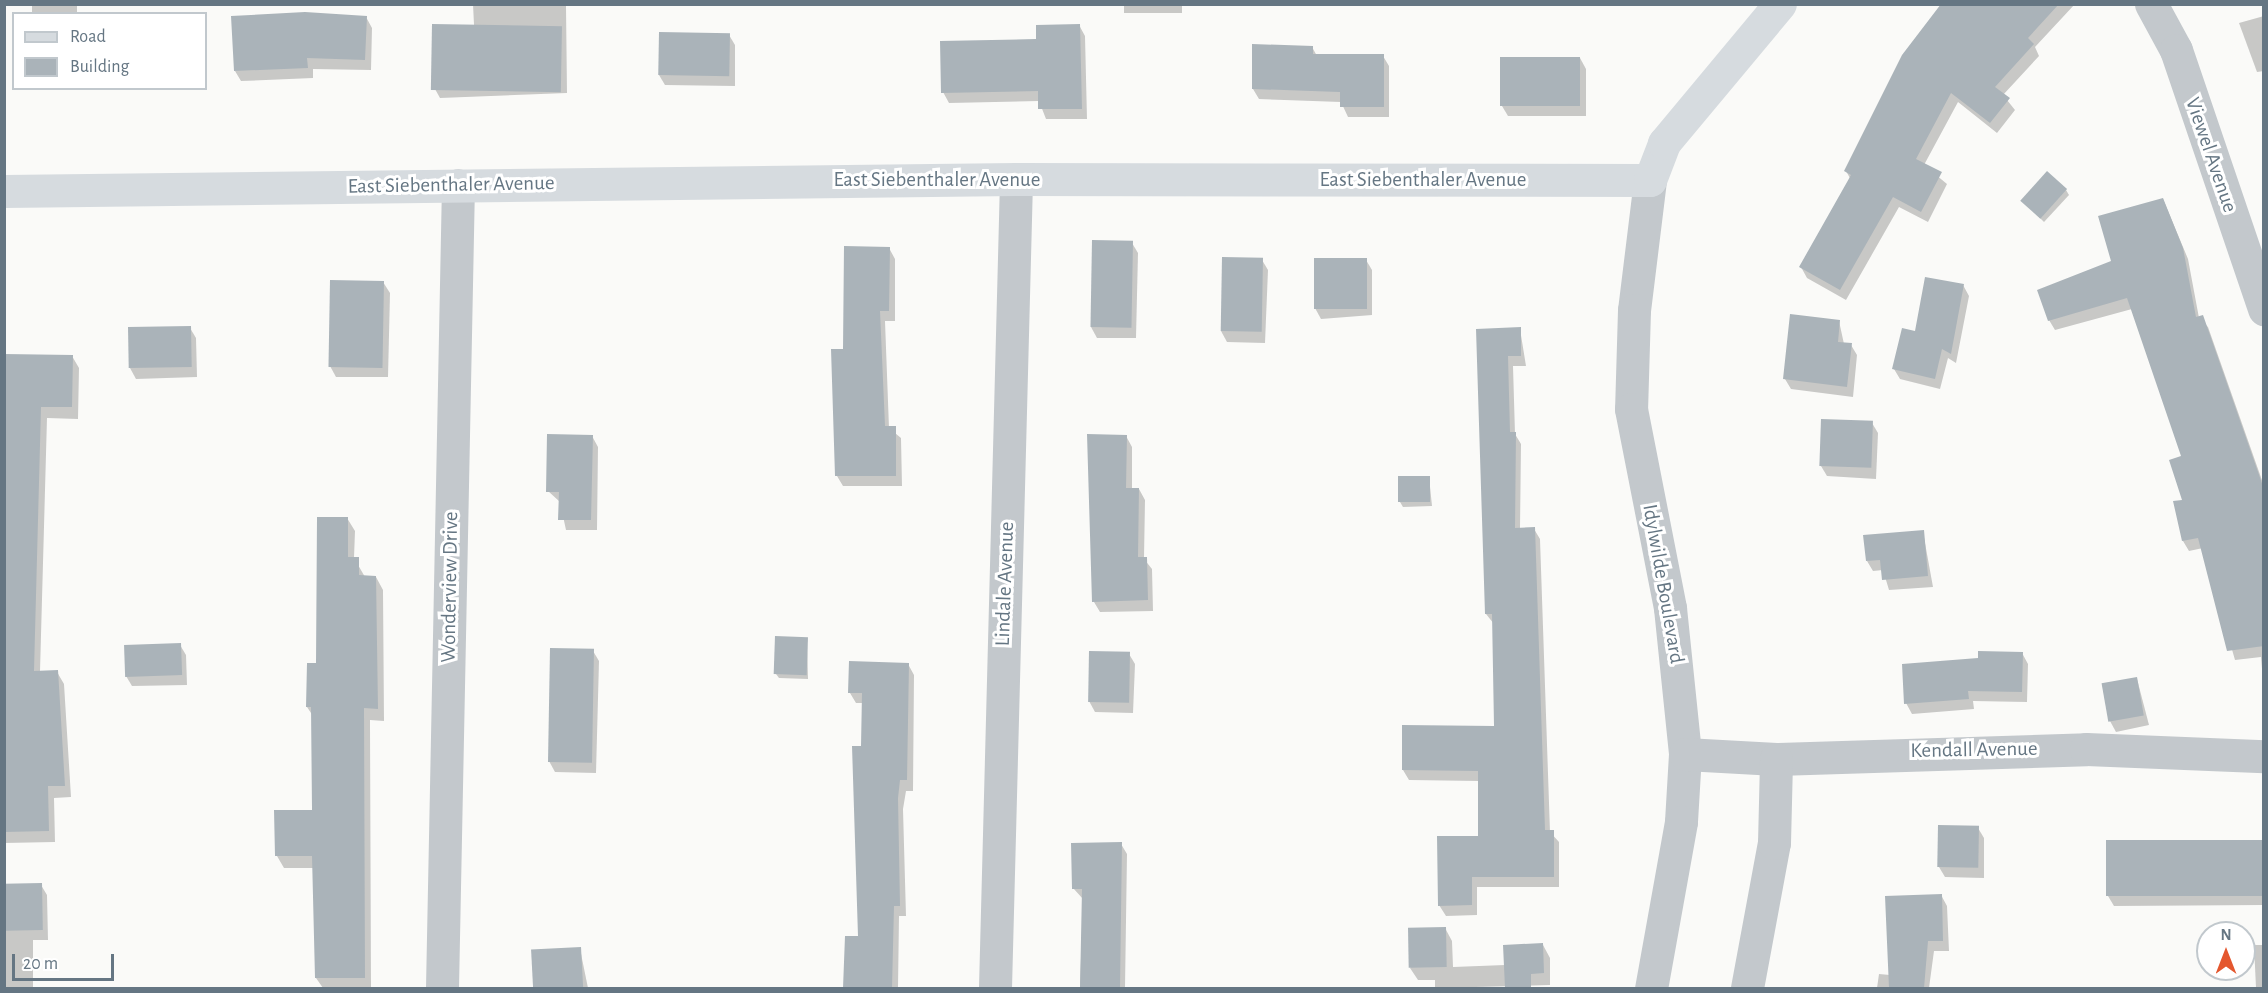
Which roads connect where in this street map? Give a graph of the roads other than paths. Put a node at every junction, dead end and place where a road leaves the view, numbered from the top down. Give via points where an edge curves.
1 (1780, 4) edge
2 (2151, 4) edge
3 (1016, 179) junction
4 (1650, 180) junction
5 (458, 185) junction
6 (4, 191) edge
7 (2264, 309) edge
8 (1685, 754) junction
9 (2264, 756) edge
10 (1776, 759) junction
11 (442, 988) edge
12 (994, 988) edge
13 (1650, 988) edge
14 (1747, 988) edge

1 - 4 main road via 1664,143
2 - 7 street, Viewel Avenue via 2176,50
3 - 4 main road, East Siebenthaler Avenue
3 - 5 main road, East Siebenthaler Avenue
3 - 12 street, Lindale Avenue
4 - 8 street, Idylwilde Boulevard via 1634,310 1631,409 1670,608
5 - 6 main road, East Siebenthaler Avenue
5 - 11 street, Wonderview Drive
8 - 10 street, Kendall Avenue
8 - 13 street, Idylwilde Boulevard via 1681,822
9 - 10 street, Kendall Avenue via 2086,748
10 - 14 street via 1774,843

